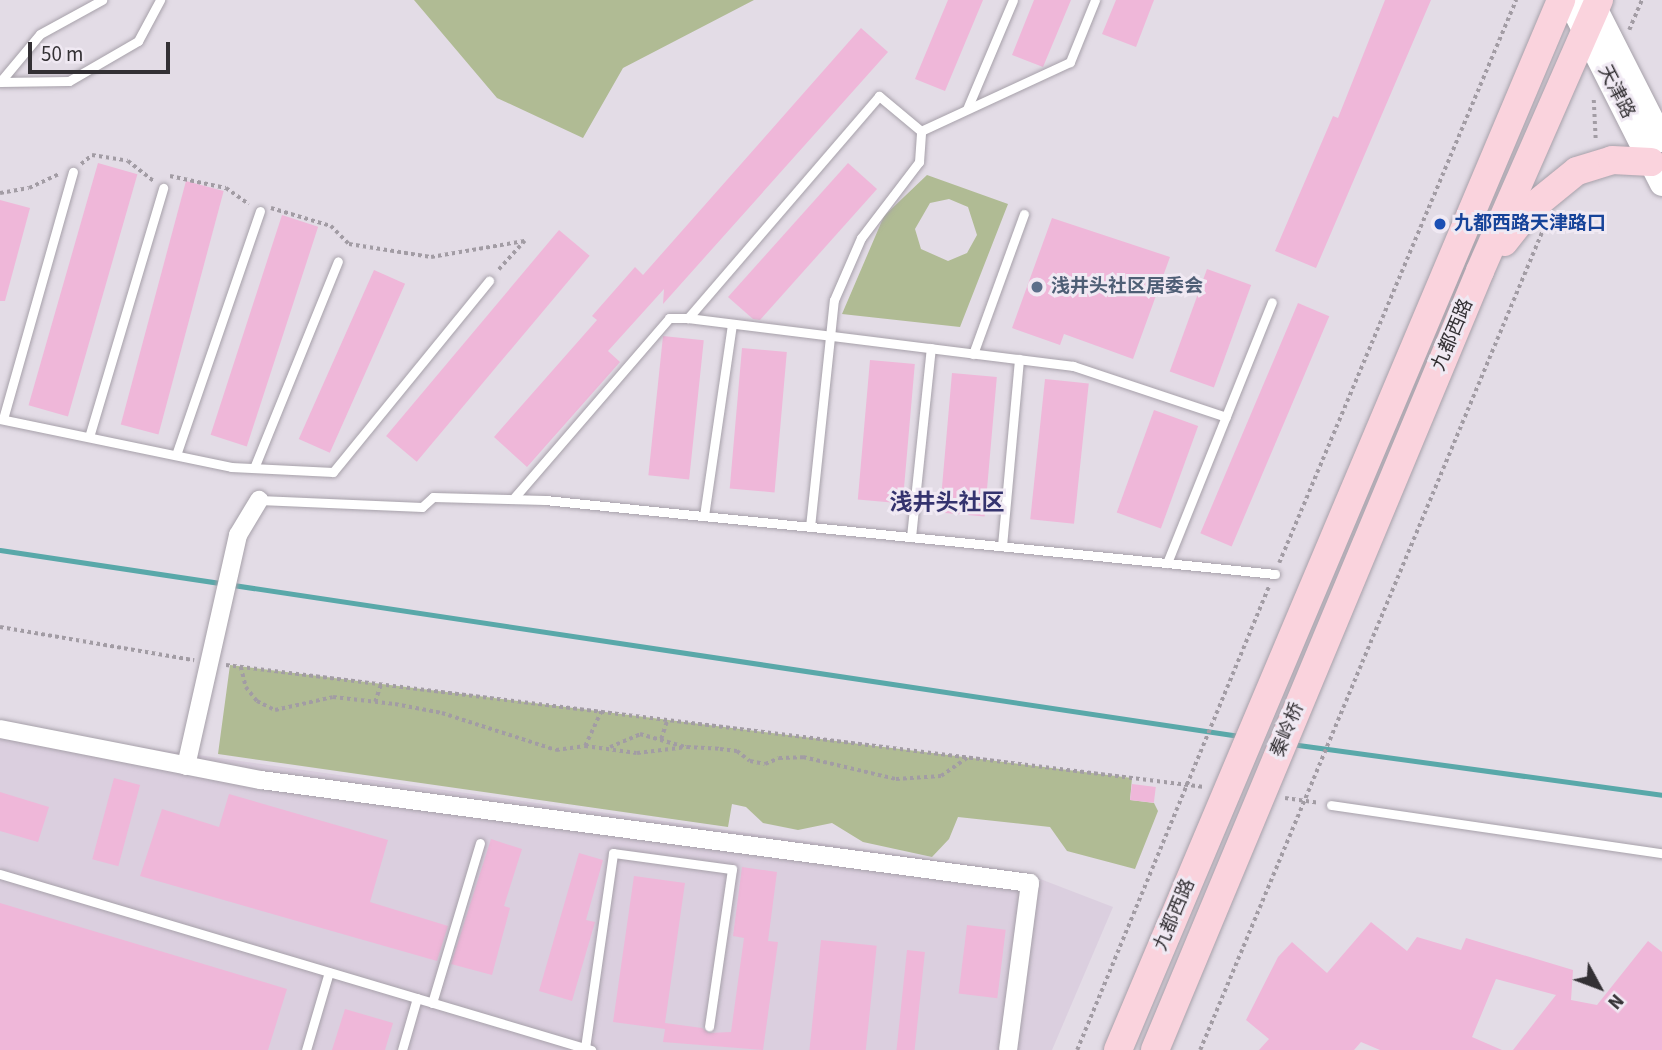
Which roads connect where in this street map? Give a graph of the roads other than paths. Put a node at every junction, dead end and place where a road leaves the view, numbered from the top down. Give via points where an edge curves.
1 (102, 0) edge
2 (160, 0) edge
3 (1013, 0) edge
4 (1095, 0) edge
5 (1561, 0) edge
6 (1569, 0) edge
7 (1593, 11) edge
8 (0, 82) edge
9 (967, 109) junction
10 (921, 131) junction
11 (1658, 162) edge
12 (73, 172) dead end
13 (163, 188) dead end
14 (260, 211) dead end
15 (1024, 214) dead end
16 (338, 261) road end
17 (1480, 271) junction
18 (489, 281) road end
19 (1272, 302) dead end
20 (688, 318) junction
21 (732, 324) junction
22 (828, 335) junction
23 (931, 348) junction
24 (973, 354) junction
25 (1019, 359) junction
26 (1226, 416) junction
27 (1, 419) edge
28 (89, 437) junction
29 (176, 455) junction
30 (254, 468) junction
31 (513, 499) junction
32 (259, 500) joint
33 (704, 516) junction
34 (810, 527) junction
35 (911, 537) junction
36 (1002, 546) junction
37 (1167, 563) junction
38 (1275, 574) road end
39 (1276, 670) joint
40 (1312, 673) joint
41 (0, 729) edge
42 (186, 766) junction
43 (1229, 785) joint
44 (1263, 791) joint
45 (1331, 805) road end
46 (480, 843) dead end
47 (1662, 853) edge
48 (0, 874) edge
49 (329, 972) junction
50 (418, 998) junction
51 (432, 1003) junction
52 (709, 1026) dead end
53 (588, 1049) edge
54 (306, 1050) edge
55 (402, 1050) edge
56 (1008, 1050) edge
57 (1118, 1050) edge
58 (1155, 1050) edge

1 - 8 lane via 40,34
2 - 8 lane via 138,41 69,81
3 - 9 lane
4 - 9 lane via 1070,62
5 - 39 main road, 九都西路
6 - 7 main road, 天津路
7 - 11 main road, 天津路
7 - 11 main road, 天津路 via 1606,71
7 - 17 main road, 九都西路
9 - 10 lane
10 - 20 lane via 879,96
10 - 22 lane via 919,162 861,238 834,300
11 - 17 main road via 1612,160 1577,171 1530,209
12 - 27 lane
13 - 28 lane
14 - 29 lane
15 - 24 lane
16 - 30 lane
17 - 40 main road, 九都西路
18 - 30 lane via 332,472
19 - 26 lane
20 - 21 lane
20 - 31 lane via 669,318
21 - 22 lane
21 - 33 lane
22 - 23 lane
22 - 34 lane
23 - 24 lane
23 - 35 lane
24 - 25 lane
25 - 26 lane via 1073,366
25 - 36 lane
26 - 37 lane
27 - 28 lane
28 - 29 lane
29 - 30 lane
31 - 32 lane via 433,497 422,507
31 - 33 lane
32 - 42 street via 238,536
33 - 34 lane
34 - 35 lane
35 - 36 lane
36 - 37 lane
37 - 38 lane
39 - 43 main road, 秦岭桥
40 - 44 main road, 秦岭桥
41 - 42 street
42 - 56 street via 261,780 1030,883
43 - 57 main road, 九都西路
44 - 58 main road, 九都西路
45 - 47 lane
46 - 51 lane
48 - 49 lane
49 - 50 lane
49 - 54 lane
50 - 51 lane
50 - 55 lane
51 - 53 lane
52 - 53 lane via 732,869 613,853

